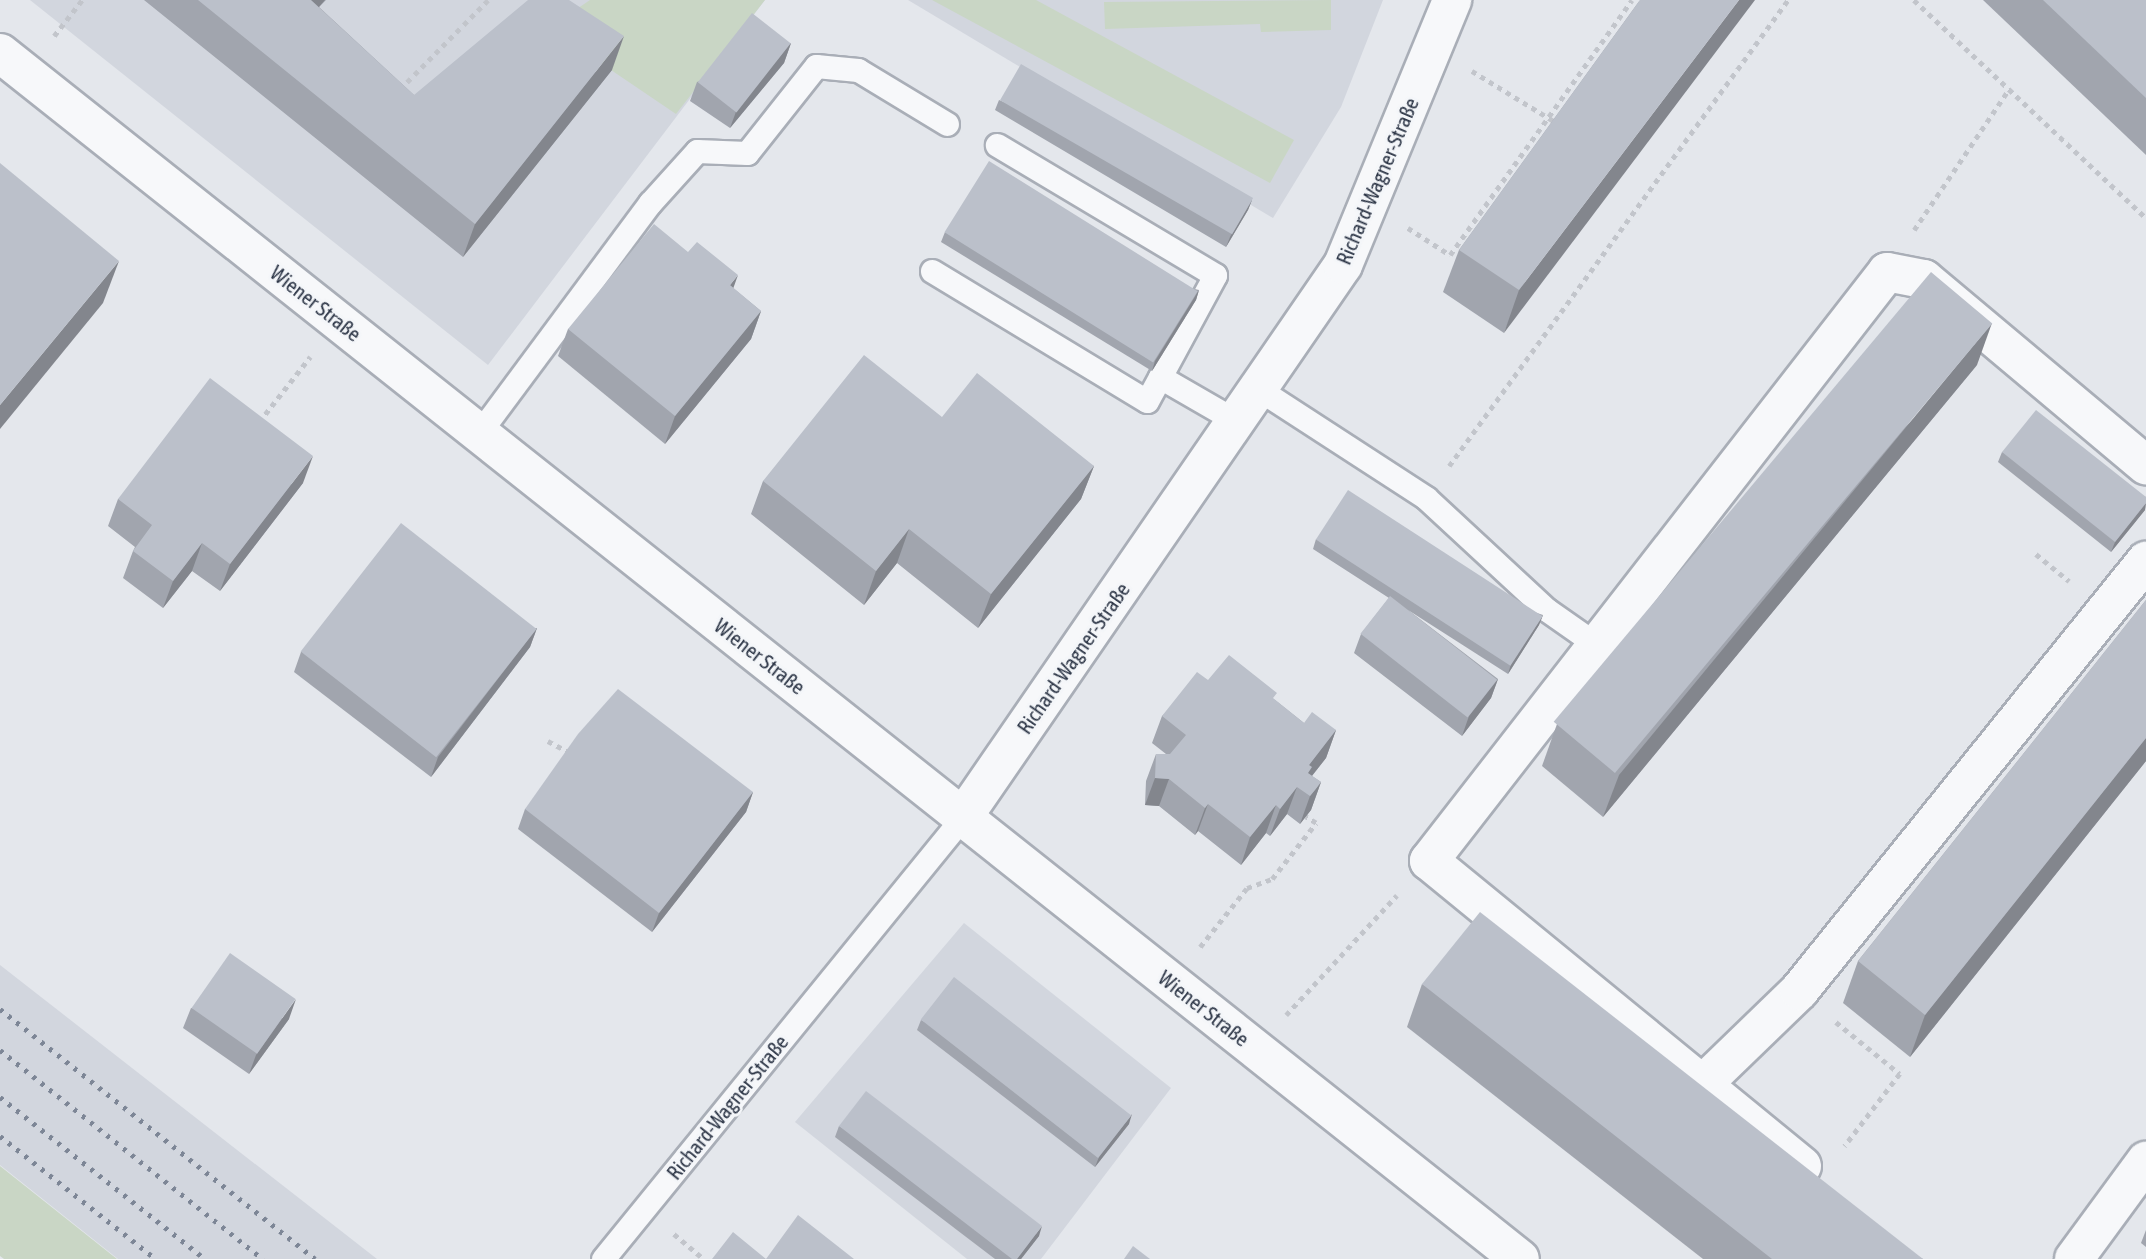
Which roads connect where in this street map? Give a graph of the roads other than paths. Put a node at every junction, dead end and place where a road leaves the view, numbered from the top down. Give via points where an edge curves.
1 (1452, 0) edge
2 (0, 52) edge
3 (947, 124) dead end
4 (997, 145) dead end
5 (932, 271) dead end
6 (1160, 377) junction
7 (1259, 390) junction
8 (1238, 422) junction
9 (479, 433) junction
10 (2146, 465) edge
11 (2146, 561) edge
12 (1597, 645) junction
13 (963, 817) junction
14 (1703, 1084) junction
15 (2146, 1161) edge
16 (1824, 1184) edge
17 (603, 1259) edge
18 (1520, 1259) edge
19 (2074, 1259) edge

1 - 7 street, Richard-Wagner-Straße via 1343,265
2 - 9 street, Wiener Straße
3 - 9 lane via 858,70 816,66 747,153 697,150 650,203
4 - 6 lane via 1215,275
5 - 6 lane via 1147,401
6 - 8 lane
7 - 8 street, Richard-Wagner-Straße
7 - 12 lane via 1426,498 1547,610
8 - 13 street, Richard-Wagner-Straße
9 - 13 street, Wiener Straße
10 - 12 street via 1924,279 1887,272
11 - 14 street via 1799,991
12 - 14 street via 1429,861
13 - 17 lane, Richard-Wagner-Straße
13 - 18 street, Wiener Straße
14 - 16 street
15 - 19 street

